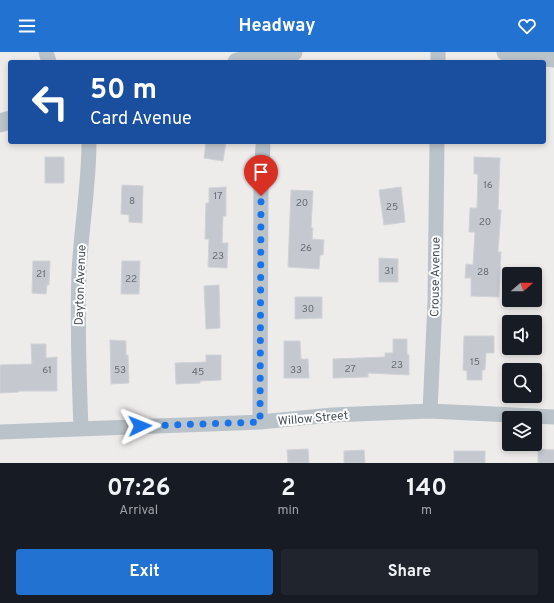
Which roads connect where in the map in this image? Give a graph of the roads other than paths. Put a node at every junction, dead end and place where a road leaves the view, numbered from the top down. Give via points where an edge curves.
1 (293, 52) edge
2 (506, 52) edge
3 (554, 58) edge
4 (248, 60) edge
5 (89, 144) edge
6 (437, 144) edge
7 (263, 146) dead end
8 (430, 411) junction
9 (554, 418) edge
10 (260, 422) junction
11 (81, 428) junction
12 (0, 432) edge

1 - 4 street
2 - 3 street
5 - 11 street, Dayton Avenue via 89,171 79,272
6 - 8 street, Crouse Avenue via 436,302
7 - 10 street
8 - 9 street, Willow Street
8 - 10 street, Willow Street via 332,415
10 - 11 street, Willow Street
11 - 12 street, Willow Street

